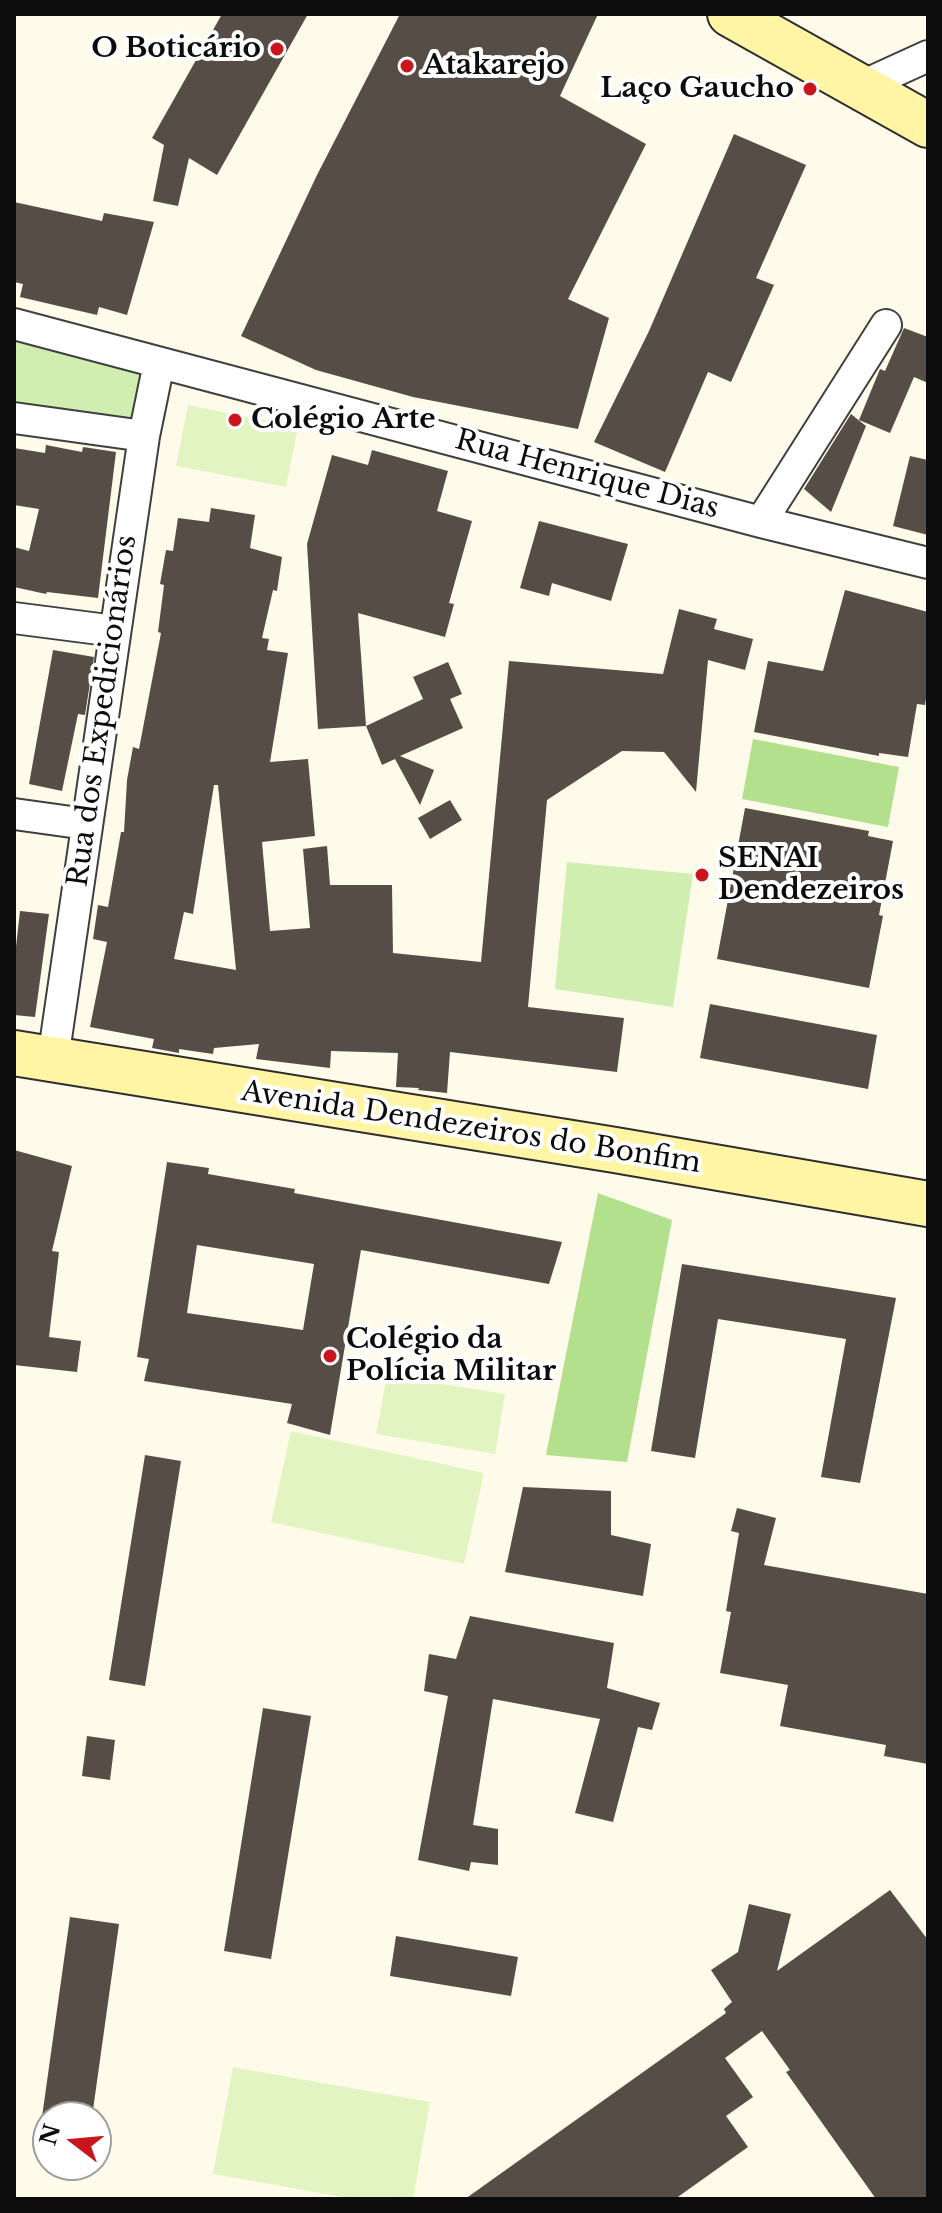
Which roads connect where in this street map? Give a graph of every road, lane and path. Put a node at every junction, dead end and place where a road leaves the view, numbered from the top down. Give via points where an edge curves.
1 (730, 14) edge
2 (928, 56) edge
3 (860, 87) junction
4 (928, 125) edge
5 (14, 324) edge
6 (886, 325) dead end
7 (159, 363) junction
8 (14, 418) edge
9 (144, 436) junction
10 (761, 522) junction
11 (928, 563) edge
12 (14, 618) edge
13 (115, 631) junction
14 (14, 814) edge
15 (86, 824) junction
16 (33, 1056) edge
17 (928, 1204) edge

1 - 3 main road
2 - 3 street
3 - 4 main road
5 - 7 street, Rua Henrique Dias
6 - 10 street
7 - 9 street, Rua dos Expedicionários
7 - 10 street, Rua Henrique Dias
8 - 9 street
9 - 13 street, Rua dos Expedicionários
10 - 11 street, Rua Henrique Dias
12 - 13 street
13 - 15 street, Rua dos Expedicionários
14 - 15 street
15 - 16 street, Rua dos Expedicionários
16 - 17 main road, Avenida Dendezeiros do Bonfim

